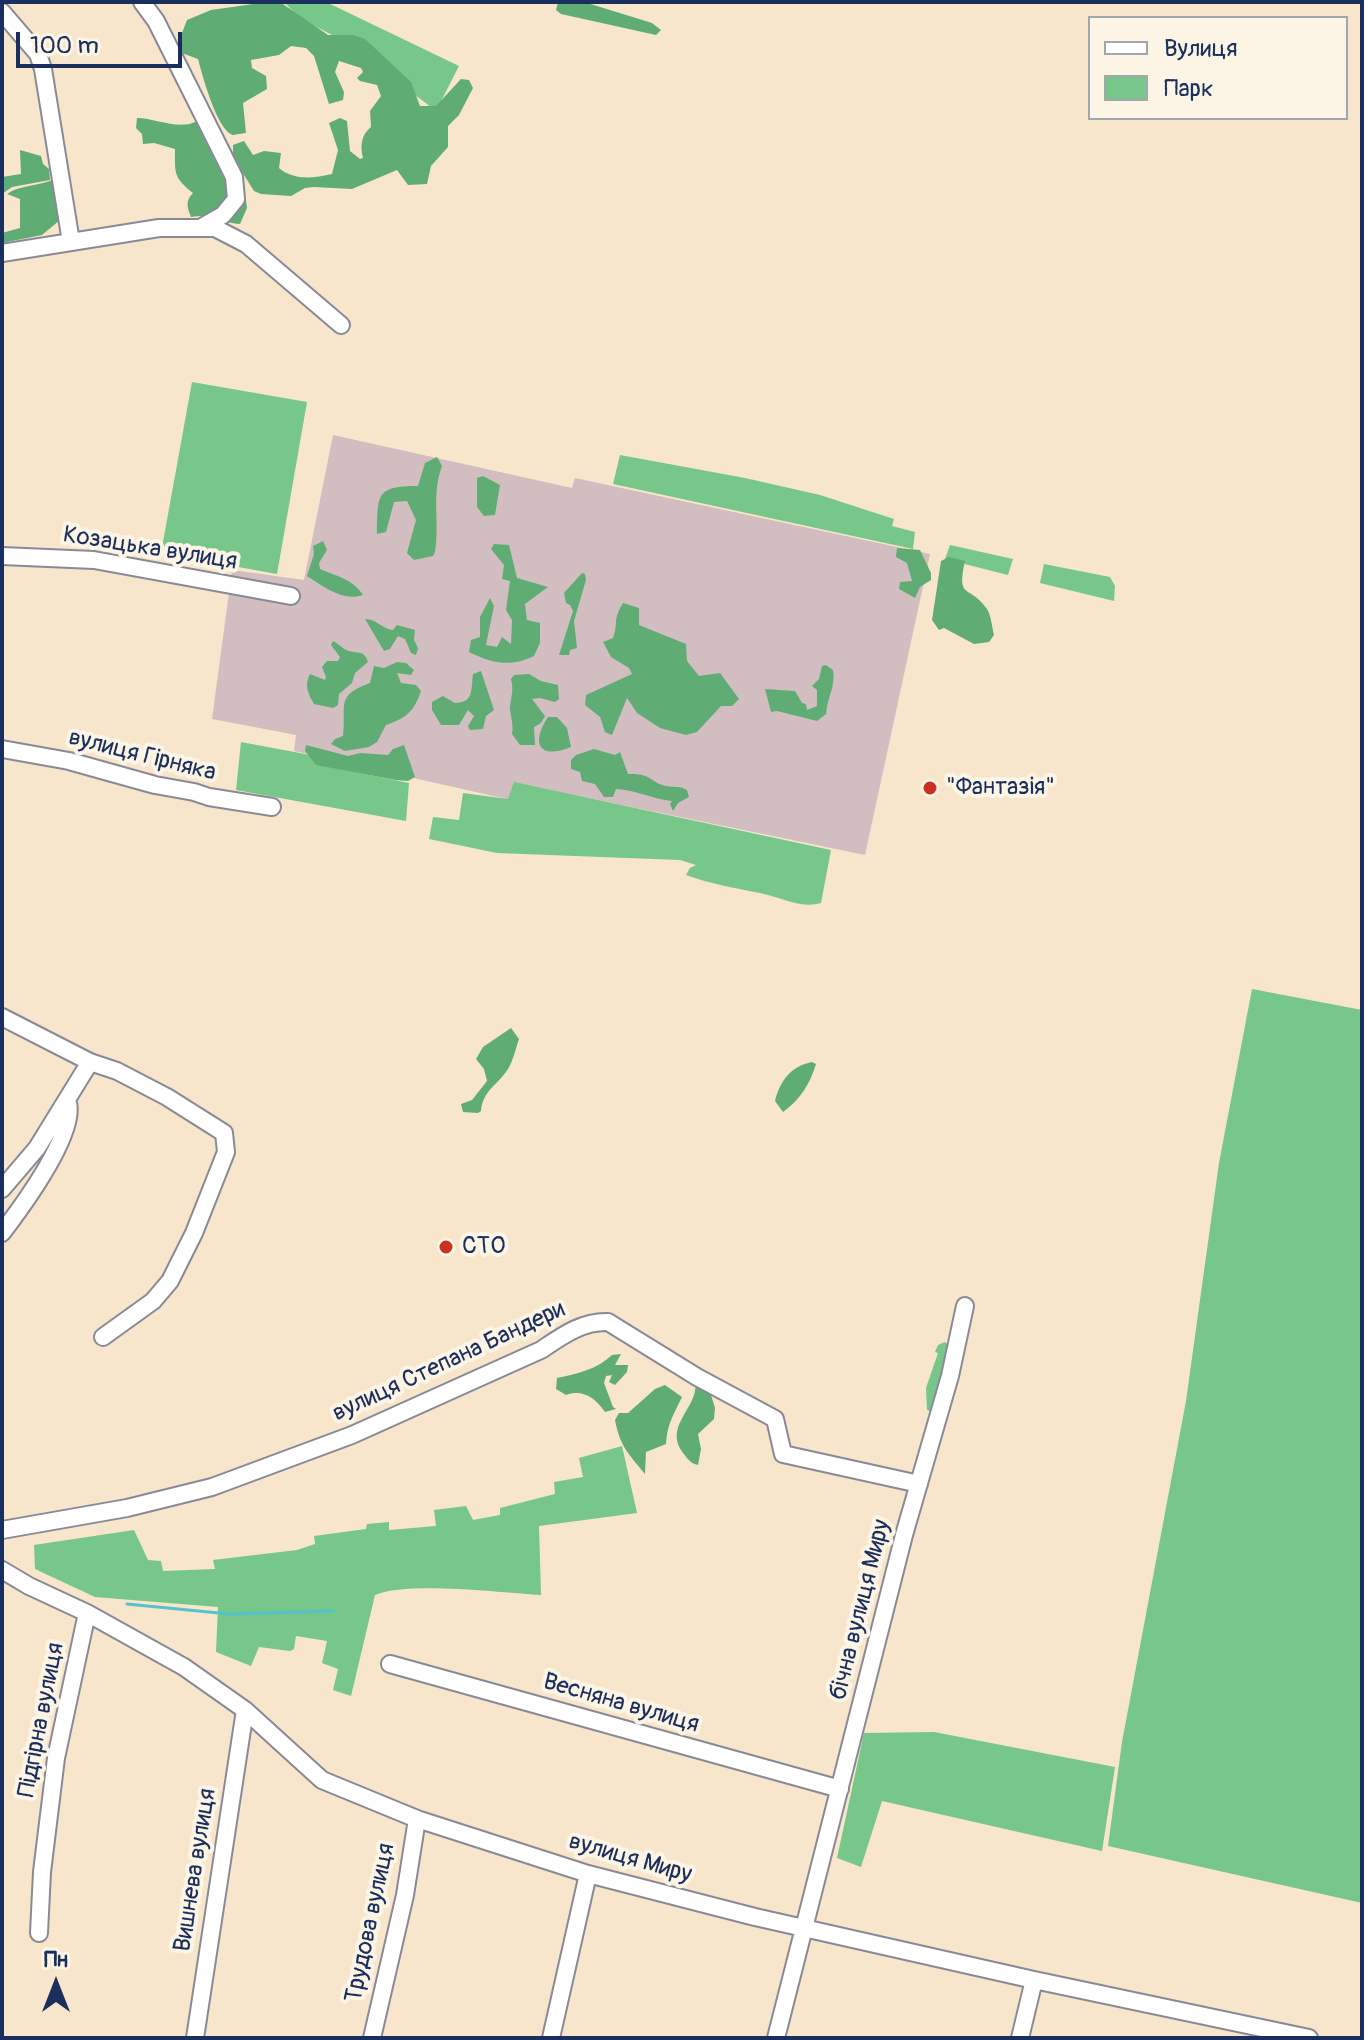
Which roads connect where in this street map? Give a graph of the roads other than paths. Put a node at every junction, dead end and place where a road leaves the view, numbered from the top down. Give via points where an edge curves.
1 (142, 2) edge
2 (2, 12) edge
3 (202, 227) junction
4 (71, 242) junction
5 (2, 253) edge
6 (341, 325) dead end
7 (2, 556) edge
8 (291, 596) dead end
9 (2, 749) edge
10 (272, 807) dead end
11 (2, 1017) edge
12 (90, 1062) junction
13 (68, 1101) junction
14 (2, 1189) edge
15 (2, 1233) edge
16 (965, 1306) dead end
17 (103, 1337) dead end
18 (919, 1484) junction
19 (2, 1530) edge
20 (2, 1570) edge
21 (87, 1613) junction
22 (390, 1664) dead end
23 (245, 1710) junction
24 (840, 1789) junction
25 (417, 1819) junction
26 (588, 1874) junction
27 (803, 1926) junction
28 (39, 1933) dead end
29 (1034, 1980) junction
30 (1229, 2020) junction
31 (195, 2038) edge
32 (372, 2038) edge
33 (551, 2038) edge
34 (776, 2038) edge
35 (1020, 2038) edge
36 (1224, 2038) edge
37 (1309, 2038) edge

1 - 3 street via 234,177 236,199 223,215
2 - 4 street via 38,54 43,69
3 - 4 street
3 - 6 street via 246,244
4 - 5 street
7 - 8 street, Козацька вулиця via 121,563
9 - 10 street, вулиця Гірняка
11 - 12 street
12 - 13 street
12 - 17 street via 167,1097 224,1133 226,1152 170,1281 153,1301
13 - 14 street
13 - 15 street via 70,1111 56,1150
16 - 18 street, бічна вулиця Миру
18 - 19 street, вулиця Степана Бандери via 783,1454 775,1419 608,1322 595,1321 352,1435 212,1487
18 - 24 street, бічна вулиця Миру
20 - 21 street, вулиця Миру
21 - 23 street, вулиця Миру via 184,1667
21 - 28 street, Підгірна вулиця via 56,1758
22 - 24 street, Весняна вулиця
23 - 25 street, вулиця Миру via 322,1780
23 - 31 street, Вишнева вулиця
24 - 27 street, бічна вулиця Миру
25 - 26 street, вулиця Миру
25 - 32 street, Трудова вулиця
26 - 27 street, вулиця Миру
26 - 33 street
27 - 29 street, вулиця Миру
27 - 34 street, бічна вулиця Миру
29 - 30 street, вулиця Миру
29 - 35 street
30 - 36 street
30 - 37 street, вулиця Миру

